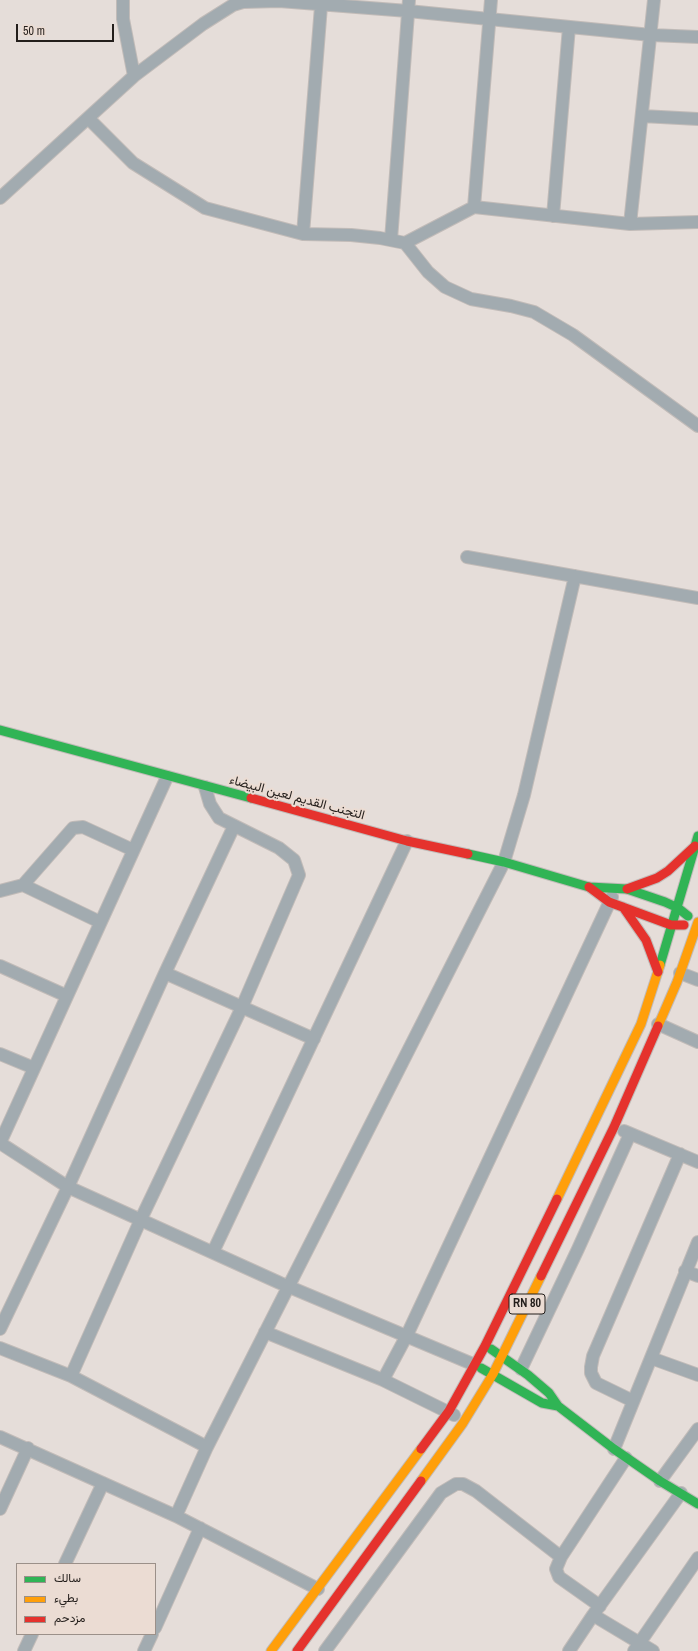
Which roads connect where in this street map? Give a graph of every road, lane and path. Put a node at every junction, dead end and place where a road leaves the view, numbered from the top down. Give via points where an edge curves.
1 (123, 0) edge
2 (491, 0) edge
3 (654, 0) edge
4 (306, 2) edge
5 (408, 5) edge
6 (321, 6) junction
7 (490, 18) junction
8 (569, 27) junction
9 (651, 35) junction
10 (698, 37) edge
11 (134, 76) junction
12 (642, 116) junction
13 (88, 118) junction
14 (698, 119) edge
15 (0, 198) edge
16 (474, 207) junction
17 (553, 216) junction
18 (698, 222) edge
19 (630, 224) junction
20 (302, 234) junction
21 (390, 240) junction
22 (405, 243) junction
23 (698, 426) edge
24 (467, 556) dead end
25 (575, 576) junction
26 (698, 598) edge
27 (0, 730) edge
28 (166, 777) junction
29 (205, 787) junction
30 (234, 826) junction
31 (407, 841) junction
32 (697, 841) edge
33 (133, 850) junction
34 (504, 862) junction
35 (23, 885) junction
36 (589, 887) junction
37 (621, 889) junction
38 (0, 891) edge
39 (610, 902) junction
40 (623, 907) junction
41 (678, 908) junction
42 (100, 922) junction
43 (698, 923) edge
44 (671, 926) junction
45 (0, 966) edge
46 (165, 972) junction
47 (658, 972) junction
48 (680, 973) junction
49 (698, 980) edge
50 (67, 996) junction
51 (242, 1007) junction
52 (658, 1024) junction
53 (314, 1039) junction
54 (698, 1042) edge
55 (0, 1054) edge
56 (34, 1068) junction
57 (614, 1127) junction
58 (630, 1134) junction
59 (0, 1143) edge
60 (680, 1154) junction
61 (698, 1162) edge
62 (592, 1172) junction
63 (610, 1180) junction
64 (68, 1187) junction
65 (141, 1220) junction
66 (558, 1241) junction
67 (698, 1242) edge
68 (578, 1249) junction
69 (213, 1252) junction
70 (685, 1272) junction
71 (698, 1276) edge
72 (288, 1286) junction
73 (0, 1329) edge
74 (265, 1332) junction
75 (407, 1335) junction
76 (486, 1346) junction
77 (0, 1348) edge
78 (502, 1356) junction
79 (651, 1358) junction
80 (475, 1365) junction
81 (521, 1369) junction
82 (493, 1374) junction
83 (698, 1375) edge
84 (71, 1376) junction
85 (383, 1380) junction
86 (633, 1402) junction
87 (558, 1406) junction
88 (449, 1412) junction
89 (464, 1420) junction
90 (698, 1429) edge
91 (0, 1437) edge
92 (207, 1447) junction
93 (28, 1448) junction
94 (614, 1450) junction
95 (626, 1458) junction
96 (660, 1481) junction
97 (103, 1483) junction
98 (681, 1493) junction
99 (698, 1504) edge
100 (0, 1509) edge
101 (176, 1516) junction
102 (200, 1528) junction
103 (561, 1557) junction
104 (698, 1558) edge
105 (64, 1563) edge
106 (318, 1588) junction
107 (597, 1610) junction
108 (156, 1626) edge
109 (32, 1635) edge
110 (152, 1635) edge
111 (638, 1647) edge
112 (24, 1651) edge
113 (144, 1651) edge
114 (271, 1651) edge
115 (297, 1651) edge
116 (324, 1651) edge
117 (570, 1651) edge
118 (653, 1651) edge

1 - 11 street via 123,19
2 - 7 street
3 - 9 street
4 - 6 street
4 - 11 street via 263,1 233,5 202,24
5 - 6 street
5 - 7 street
5 - 21 street
6 - 20 street
7 - 8 street
7 - 16 street
8 - 9 street
8 - 17 street
9 - 10 street
9 - 12 street
11 - 13 street
12 - 14 street
12 - 19 street
13 - 15 street
13 - 20 street via 133,163 205,208
16 - 17 street
16 - 22 street
17 - 19 street
18 - 19 street
20 - 21 street via 351,235
21 - 22 street
22 - 23 street via 428,272 445,287 471,299 534,312 573,335
24 - 25 street
25 - 26 street
25 - 34 street via 524,795
27 - 28 main road, التجنب القديم لعين البيضاء
28 - 29 main road, التجنب القديم لعين البيضاء
28 - 33 street
29 - 30 street via 210,804 219,818
29 - 31 main road, التجنب القديم لعين البيضاء
30 - 46 street
30 - 51 street via 279,848 294,860 298,875
31 - 34 main road, التجنب القديم لعين البيضاء
31 - 53 street
32 - 37 main road via 668,871 657,878
32 - 41 main road, RN 80
33 - 35 street via 83,827 73,828
33 - 42 street
34 - 36 main road, التجنب القديم لعين البيضاء
34 - 72 street
35 - 38 street
35 - 42 street
36 - 37 main road
36 - 39 main road
37 - 39 street
37 - 41 main road
39 - 40 main road
39 - 75 street
40 - 44 main road
40 - 47 main road via 646,940
41 - 43 main road
41 - 44 main road, RN 80
42 - 50 street
43 - 44 main road
43 - 48 main road, RN 80
44 - 47 main road, RN 80
45 - 50 street
46 - 51 street
46 - 64 street
47 - 76 main road, RN 80 via 650,1000 634,1038
48 - 49 street
48 - 52 main road, RN 80
50 - 56 street
51 - 53 street
51 - 65 street
52 - 54 street
52 - 57 main road, RN 80
53 - 69 street
55 - 56 street
56 - 59 street
57 - 58 street
57 - 62 main road, RN 80
58 - 60 street
58 - 63 street
59 - 64 street
60 - 61 street
60 - 86 street via 593,1356 591,1373 596,1383
62 - 63 street
62 - 66 main road, RN 80
63 - 68 street
64 - 65 street
64 - 73 street
65 - 69 street
65 - 84 street
66 - 68 street
66 - 78 main road, RN 80
67 - 70 street
68 - 81 street
69 - 72 street
70 - 71 street
70 - 79 street
72 - 74 street
72 - 75 street
74 - 85 street
74 - 92 street
75 - 80 street
75 - 85 street
76 - 78 main road
76 - 80 main road, RN 80
77 - 84 street
78 - 81 main road
78 - 82 main road, RN 80
79 - 83 street
79 - 86 street
80 - 82 main road
80 - 88 main road, RN 80
81 - 87 main road via 549,1393
82 - 87 main road via 542,1403
82 - 89 main road, RN 80
84 - 92 street
85 - 88 street
86 - 94 street
87 - 94 main road
88 - 89 street
88 - 106 main road, RN 80
89 - 115 main road, RN 80
90 - 96 street
91 - 93 street
92 - 101 street
93 - 97 street
93 - 100 street
94 - 95 main road
95 - 96 main road
95 - 103 street
96 - 98 main road
97 - 101 street
97 - 105 street
98 - 99 main road
98 - 107 street
101 - 102 street
102 - 106 street
102 - 108 street
103 - 107 street via 556,1565 557,1574
103 - 116 street via 476,1491 463,1484 456,1484 441,1493
104 - 111 street
106 - 114 main road, RN 80
107 - 111 street
107 - 117 street
109 - 112 street
110 - 113 street
111 - 118 street

